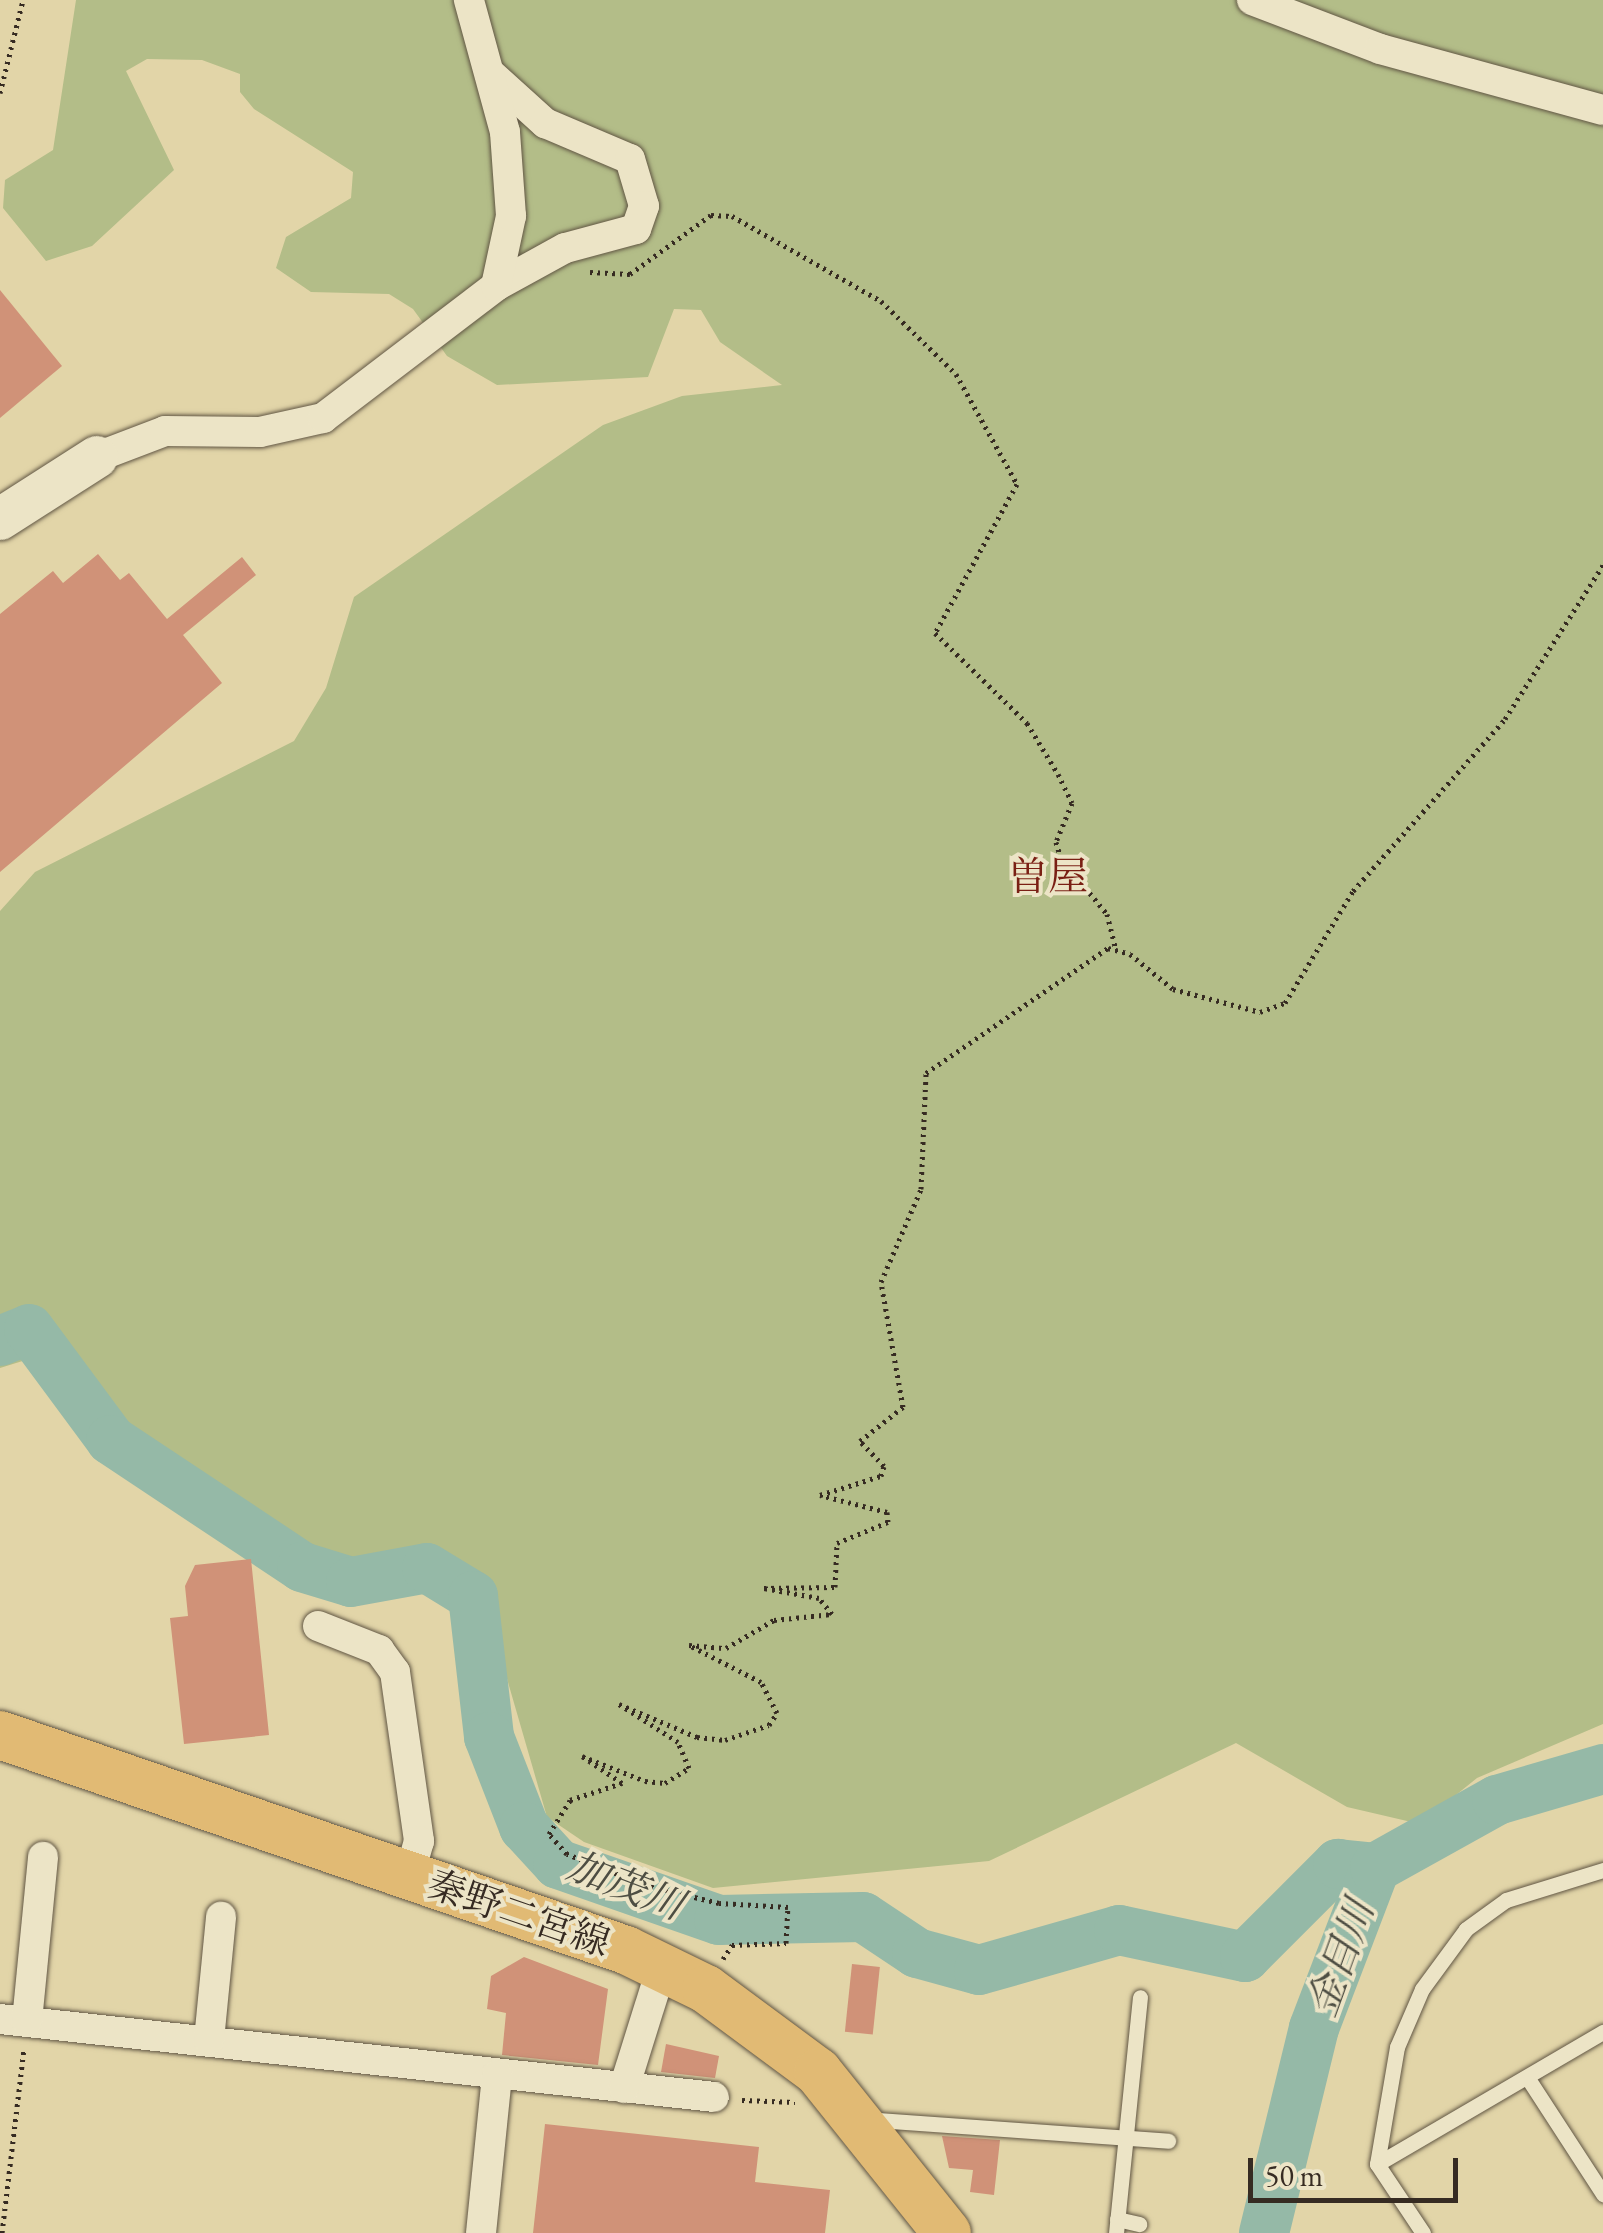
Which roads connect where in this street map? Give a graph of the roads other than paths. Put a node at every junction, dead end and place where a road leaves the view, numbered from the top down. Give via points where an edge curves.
1 (469, 0) edge
2 (1252, 0) edge
3 (483, 65) junction
4 (1603, 110) edge
5 (496, 286) junction
6 (97, 458) joint
7 (0, 519) edge
8 (318, 1626) dead end
9 (0, 1735) edge
10 (43, 1857) dead end
11 (1603, 1870) edge
12 (410, 1875) junction
13 (220, 1917) dead end
14 (662, 1966) junction
15 (1140, 1997) dead end
16 (14, 2020) edge
17 (1603, 2032) edge
18 (209, 2040) junction
19 (497, 2075) junction
20 (1527, 2077) junction
21 (624, 2088) junction
22 (714, 2098) road end
23 (860, 2119) junction
24 (1128, 2137) junction
25 (1168, 2141) dead end
26 (1378, 2164) junction
27 (1603, 2194) edge
28 (1139, 2224) dead end
29 (1117, 2226) edge
30 (480, 2233) edge
31 (947, 2233) edge
32 (1423, 2233) edge

1 - 3 street
2 - 4 street via 1380,50
3 - 5 street via 505,132 512,216
3 - 5 street via 525,111 630,159 644,186 636,229 565,248
5 - 6 street via 324,418 260,432 164,431
6 - 7 street
8 - 12 street via 379,1650 395,1672 419,1841
9 - 12 main road, 秦野二宮線
10 - 16 street
11 - 26 lane via 1506,1900 1466,1929 1422,1989 1397,2047
12 - 14 main road, 秦野二宮線
13 - 18 street
14 - 21 street
14 - 23 main road, 秦野二宮線 via 786,2044
15 - 24 lane
16 - 18 street
17 - 20 lane
18 - 19 street
19 - 21 street
19 - 30 street
20 - 26 lane
20 - 27 lane
21 - 22 street
23 - 24 lane
23 - 31 main road, 秦野二宮線
24 - 25 lane
24 - 29 lane
26 - 32 lane
28 - 29 lane

